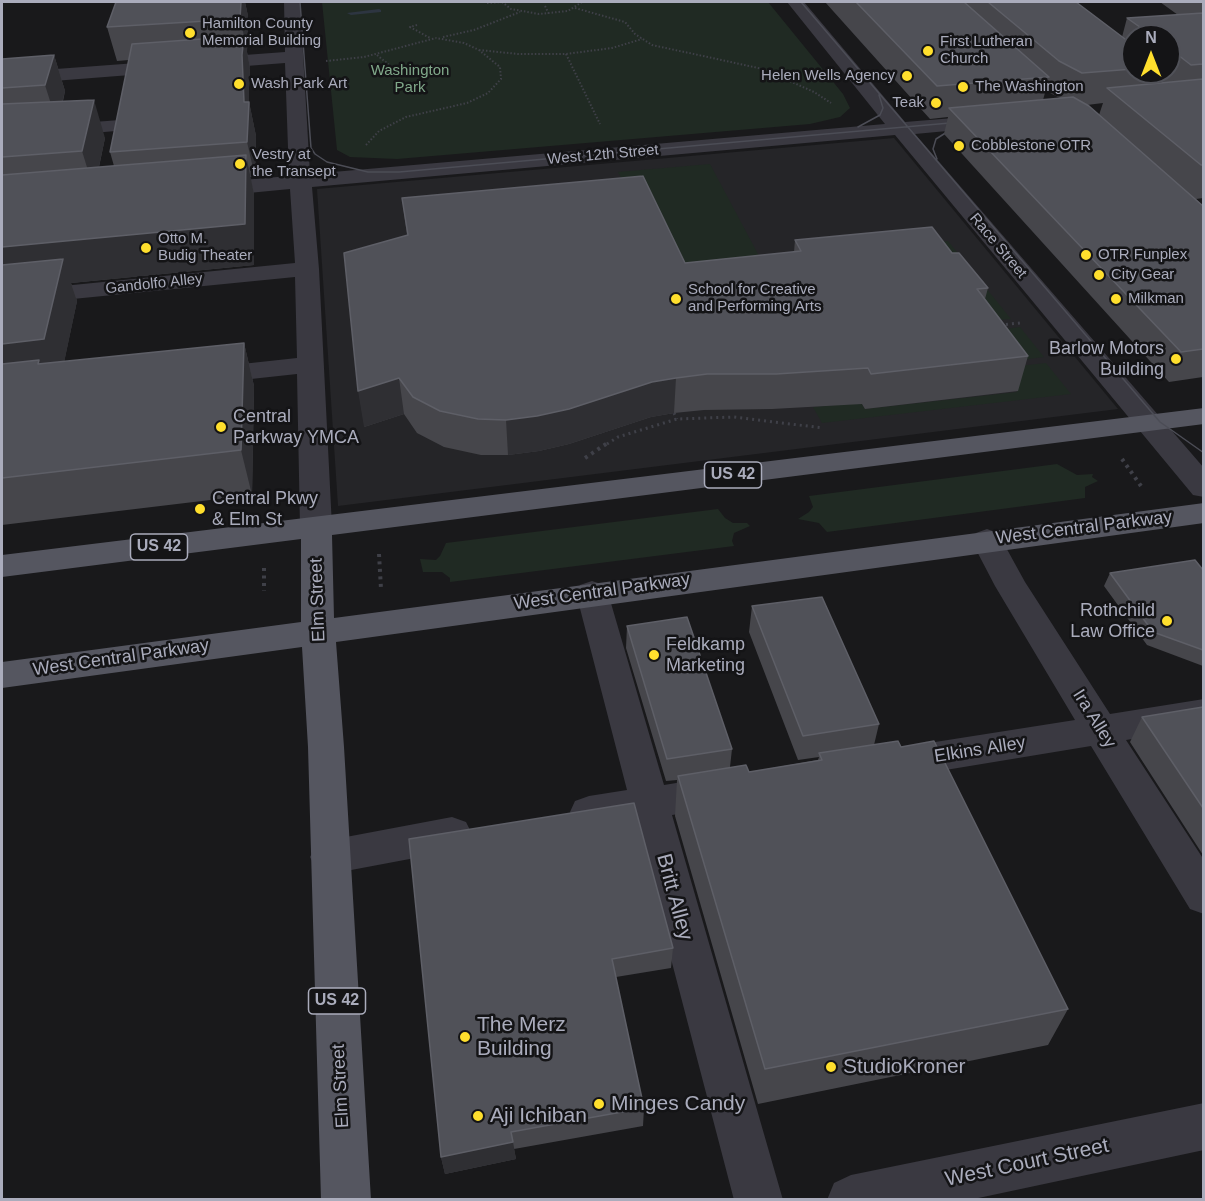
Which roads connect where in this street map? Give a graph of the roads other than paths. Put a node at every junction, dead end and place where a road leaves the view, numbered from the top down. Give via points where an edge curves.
1 (291, 2) edge
2 (795, 2) edge
3 (295, 57) junction
4 (2, 79) edge
5 (124, 106) edge
6 (1010, 120) edge
7 (120, 126) junction
8 (900, 129) junction
9 (2, 135) edge
10 (115, 149) edge
11 (300, 182) junction
12 (184, 192) edge
13 (307, 269) junction
14 (2, 299) edge
15 (311, 364) junction
16 (183, 378) edge
17 (1203, 416) edge
18 (1149, 423) junction
19 (1203, 488) edge
20 (1203, 513) edge
21 (316, 527) junction
22 (987, 540) junction
23 (2, 566) edge
24 (592, 593) junction
25 (318, 630) junction
26 (2, 675) edge
27 (1203, 713) edge
28 (1102, 731) junction
29 (869, 768) edge
30 (753, 786) edge
31 (648, 803) junction
32 (555, 818) edge
33 (485, 829) edge
34 (330, 857) junction
35 (1203, 896) edge
36 (1203, 1126) edge
37 (346, 1200) edge
38 (759, 1200) edge
39 (851, 1200) edge

1 - 3 street, Elm Street
2 - 8 street, Race Street
3 - 4 street via 130,77
3 - 11 street, Elm Street
5 - 7 street
6 - 8 street, West 12th Street
7 - 9 street
7 - 10 street
8 - 11 street, West 12th Street
8 - 18 street, Race Street
11 - 12 street, West 12th Street
11 - 13 street, Elm Street
13 - 14 street, Gandolfo Alley
13 - 15 street, Elm Street
15 - 16 street
15 - 21 street, Elm Street
17 - 18 main road, US 42
18 - 19 street, Race Street
18 - 21 main road, US 42
20 - 22 main road, West Central Parkway
21 - 23 main road, US 42
21 - 25 main road, Elm Street
22 - 24 main road, West Central Parkway
22 - 28 street, Ira Alley via 1011,586
24 - 25 main road, West Central Parkway
24 - 31 street, Britt Alley
25 - 26 main road, West Central Parkway
25 - 34 main road, Elm Street / US 42
27 - 28 street, Elkins Alley
28 - 29 street, Elkins Alley
28 - 35 street, Ira Alley
30 - 31 street
31 - 32 street
31 - 38 street, Britt Alley
33 - 34 street
34 - 37 main road, Elm Street / US 42
36 - 39 street, West Court Street

